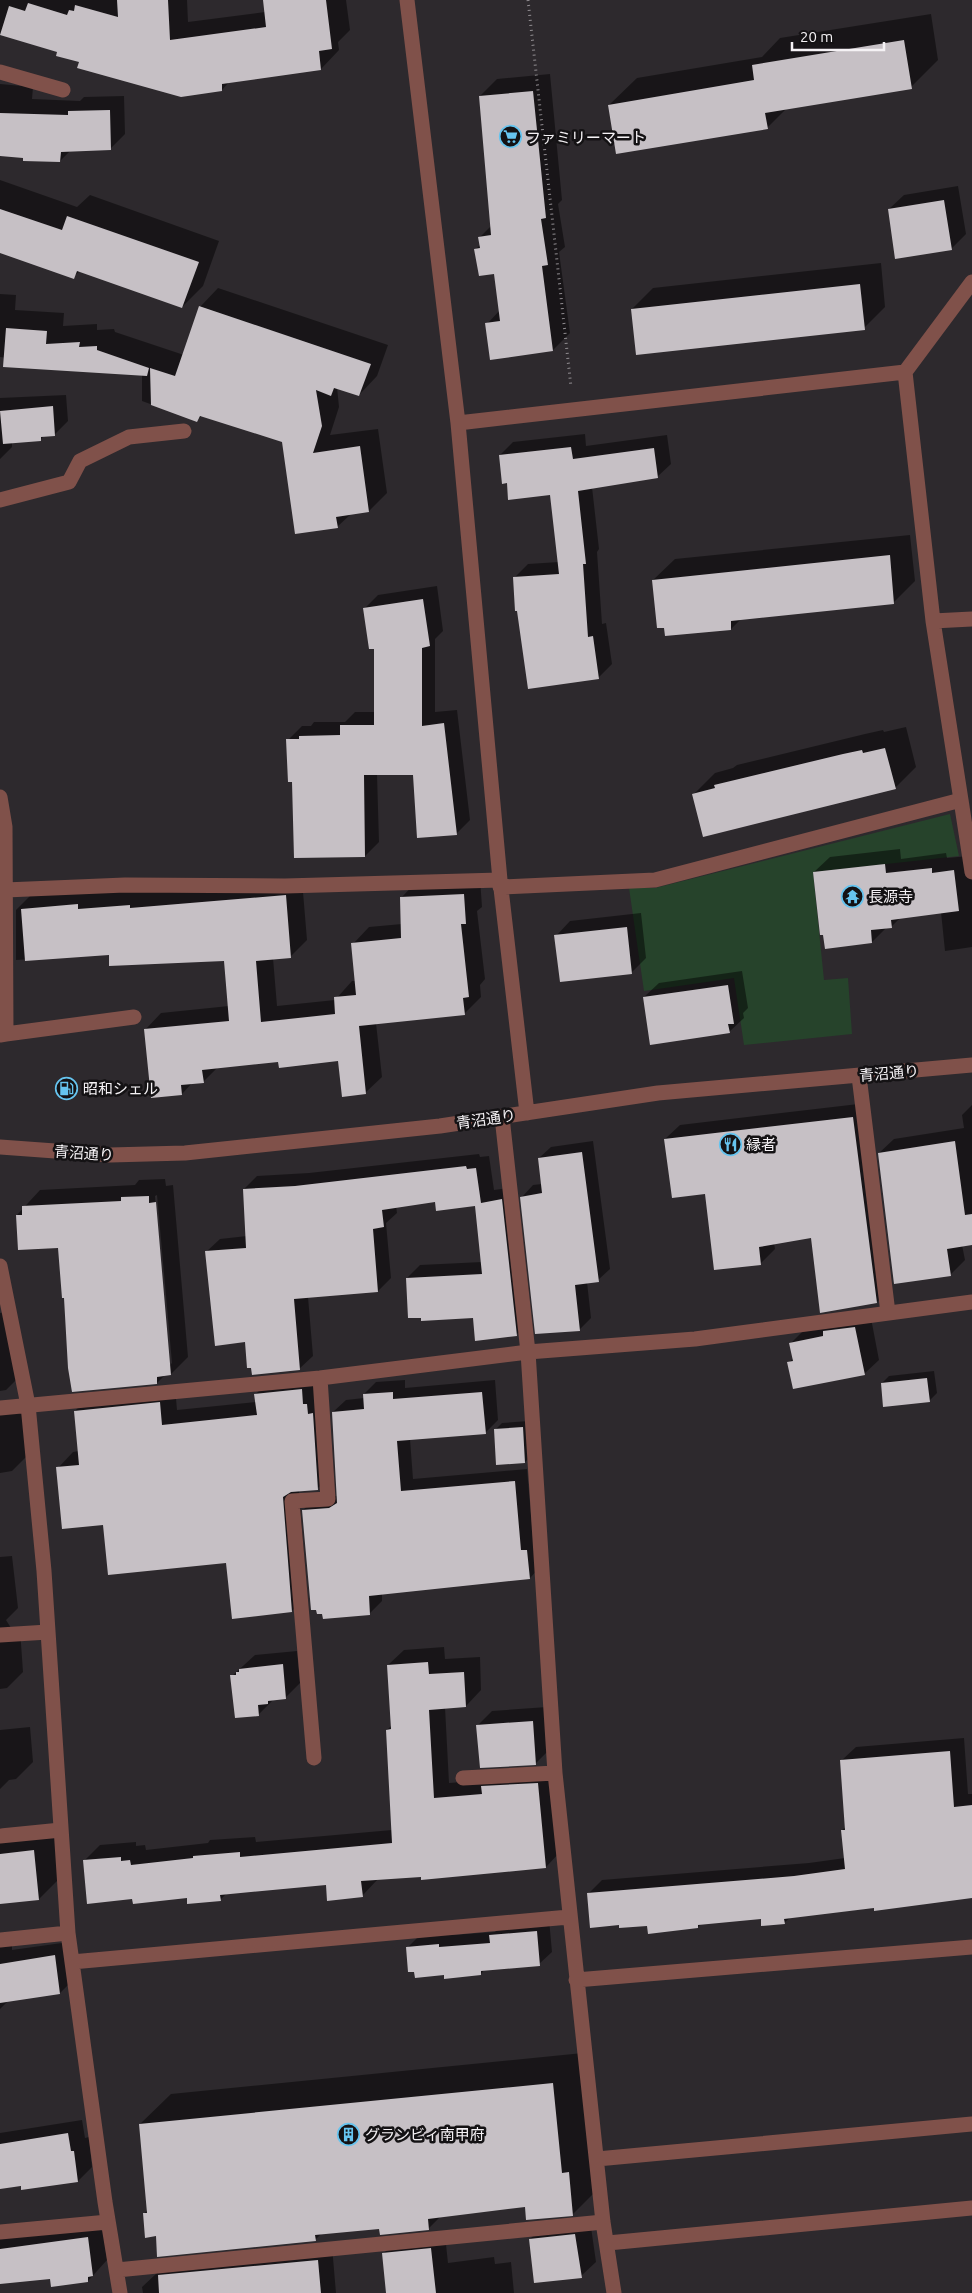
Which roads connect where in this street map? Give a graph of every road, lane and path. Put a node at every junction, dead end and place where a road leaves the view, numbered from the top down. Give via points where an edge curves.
1 (407, 0) edge
2 (528, 0) edge
3 (0, 72) edge
4 (63, 90) dead end
5 (972, 282) edge
6 (905, 372) junction
7 (574, 410) junction
8 (458, 423) junction
9 (184, 431) dead end
10 (0, 500) edge
11 (972, 619) edge
12 (933, 622) junction
13 (0, 797) edge
14 (961, 800) junction
15 (972, 872) edge
16 (500, 883) junction
17 (5, 890) junction
18 (134, 1018) dead end
19 (3, 1035) edge
20 (972, 1065) edge
21 (859, 1076) junction
22 (527, 1113) junction
23 (502, 1117) junction
24 (0, 1147) edge
25 (0, 1266) edge
26 (972, 1302) edge
27 (888, 1313) junction
28 (528, 1352) junction
29 (320, 1378) junction
30 (28, 1404) junction
31 (0, 1408) edge
32 (48, 1632) junction
33 (0, 1635) edge
34 (314, 1758) dead end
35 (555, 1773) junction
36 (463, 1778) dead end
37 (61, 1830) junction
38 (0, 1836) edge
39 (569, 1917) junction
40 (68, 1933) junction
41 (0, 1940) edge
42 (972, 1947) edge
43 (72, 1962) junction
44 (576, 1980) junction
45 (972, 2124) edge
46 (597, 2159) junction
47 (972, 2208) edge
48 (108, 2222) junction
49 (603, 2222) junction
50 (0, 2232) edge
51 (608, 2243) junction
52 (117, 2270) junction
53 (120, 2293) edge
54 (614, 2293) edge

1 - 8 street
2 - 7 path
3 - 4 street
5 - 6 street
6 - 7 street
6 - 12 street
7 - 8 street
8 - 16 street
9 - 10 street via 129,437 80,461 68,482
11 - 12 street
12 - 14 street
13 - 17 street via 5,827
14 - 15 street
14 - 16 street via 655,880
16 - 17 street via 125,884
16 - 22 street
17 - 19 street
18 - 19 street
20 - 21 street, 青沼通り
21 - 22 street, 青沼通り via 658,1092
21 - 27 street
22 - 23 street, 青沼通り
23 - 24 street, 青沼通り via 185,1153 110,1156
23 - 28 street
25 - 30 street
26 - 27 street
27 - 28 street via 695,1339
28 - 29 street
28 - 35 street
29 - 30 street
29 - 34 street via 328,1499 292,1501
30 - 31 street
30 - 32 street
32 - 33 street
32 - 37 street
35 - 36 street
35 - 39 street
37 - 38 street
37 - 40 street
39 - 43 street
39 - 44 street
40 - 41 street
40 - 43 street
42 - 44 street
43 - 48 street
44 - 46 street
45 - 46 street
46 - 49 street
47 - 51 street
48 - 50 street
48 - 52 street
49 - 51 street
49 - 52 street
51 - 54 street
52 - 53 street

